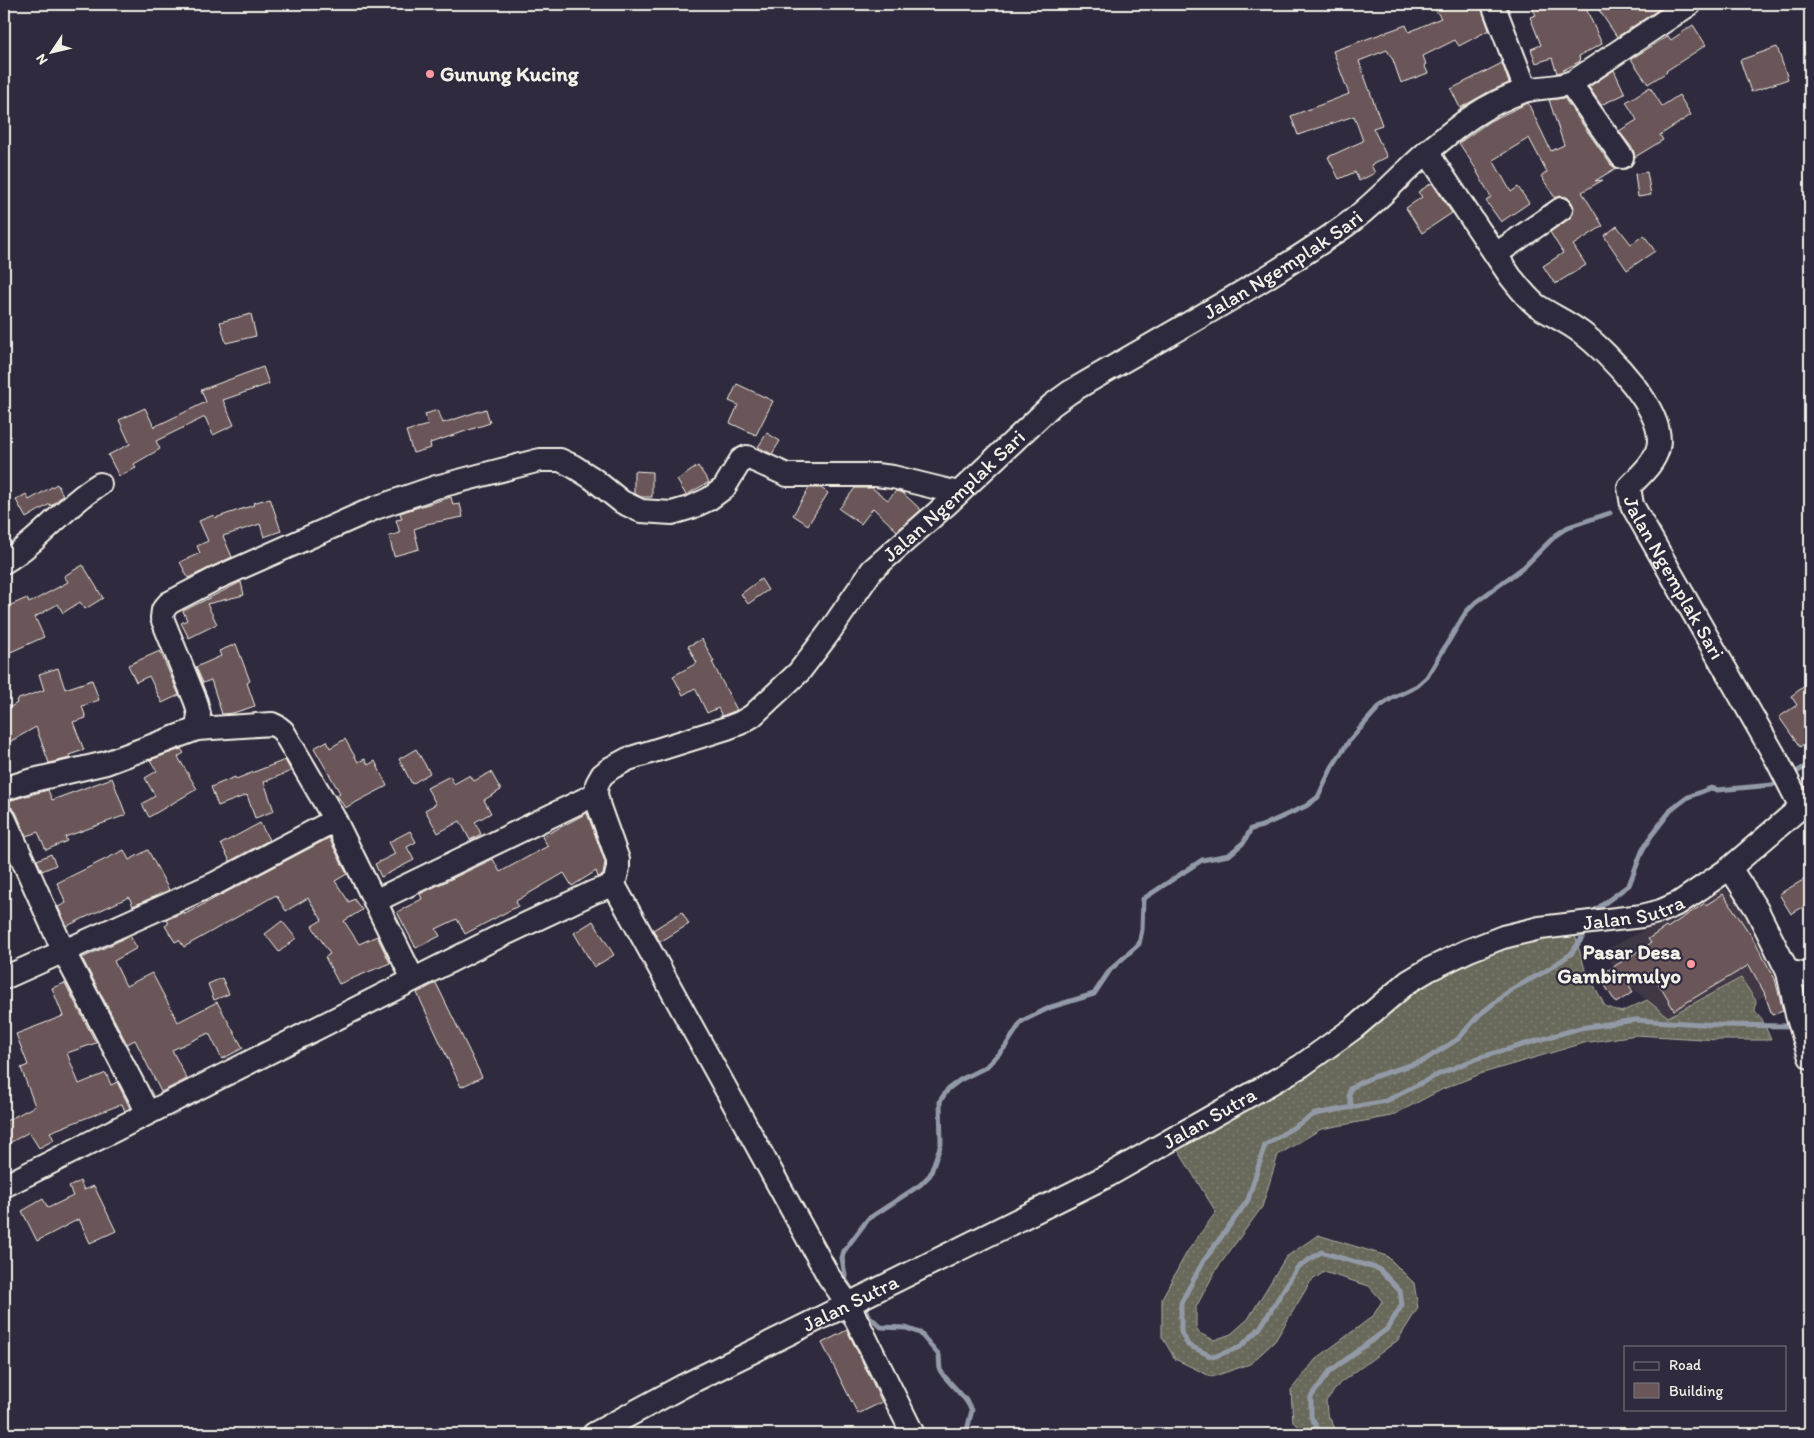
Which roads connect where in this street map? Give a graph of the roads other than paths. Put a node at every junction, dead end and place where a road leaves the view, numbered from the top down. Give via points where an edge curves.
1 (1493, 4) edge
2 (1690, 4) edge
3 (1570, 83) junction
4 (1526, 90) junction
5 (1427, 152) junction
6 (1622, 157) dead end
7 (1561, 209) dead end
8 (1496, 254) junction
9 (100, 484) dead end
10 (958, 492) junction
11 (4, 562) edge
12 (197, 729) junction
13 (4, 789) edge
14 (596, 794) junction
15 (1801, 800) edge
16 (4, 818) edge
17 (335, 820) junction
18 (1730, 868) junction
19 (614, 885) junction
20 (375, 901) junction
21 (64, 952) junction
22 (1799, 973) edge
23 (4, 978) edge
24 (413, 979) junction
25 (1807, 1048) edge
26 (148, 1114) junction
27 (4, 1186) edge
28 (856, 1301) junction
29 (594, 1434) edge
30 (914, 1434) edge

1 - 4 street
2 - 3 street
3 - 4 street
3 - 6 street
4 - 5 street via 1495,102 1463,121
5 - 8 street, Jalan Ngemplak Sari
5 - 10 street, Jalan Ngemplak Sari via 1343,228 1269,276 1052,405
7 - 8 street
8 - 15 street, Jalan Ngemplak Sari via 1524,294 1597,345 1624,372 1648,404 1659,447 1651,463 1629,487 1632,505
9 - 11 street
10 - 12 street via 876,475 787,475 747,457 741,460 724,488 709,499 672,513 641,511 622,502 592,478 560,460 540,460 436,487 349,518 168,603 162,618 196,702
10 - 14 street, Jalan Ngemplak Sari via 872,570 800,672 752,716 727,728 628,759 602,775
12 - 13 street via 106,763
12 - 17 street via 272,724 278,727
14 - 19 street via 618,860
14 - 20 street
15 - 18 street, Jalan Sutra
16 - 21 street
17 - 20 street
17 - 21 street via 216,884
18 - 22 street
18 - 28 street, Jalan Sutra via 1679,903 1661,911 1540,928 1503,937 1428,970 1408,982 1328,1048 1278,1081 1109,1176
19 - 24 street
19 - 28 street via 829,1277
20 - 24 street
21 - 23 street
21 - 26 street
22 - 25 street via 1797,1015
24 - 26 street
26 - 27 street
28 - 29 street, Jalan Sutra via 683,1386
28 - 30 street

